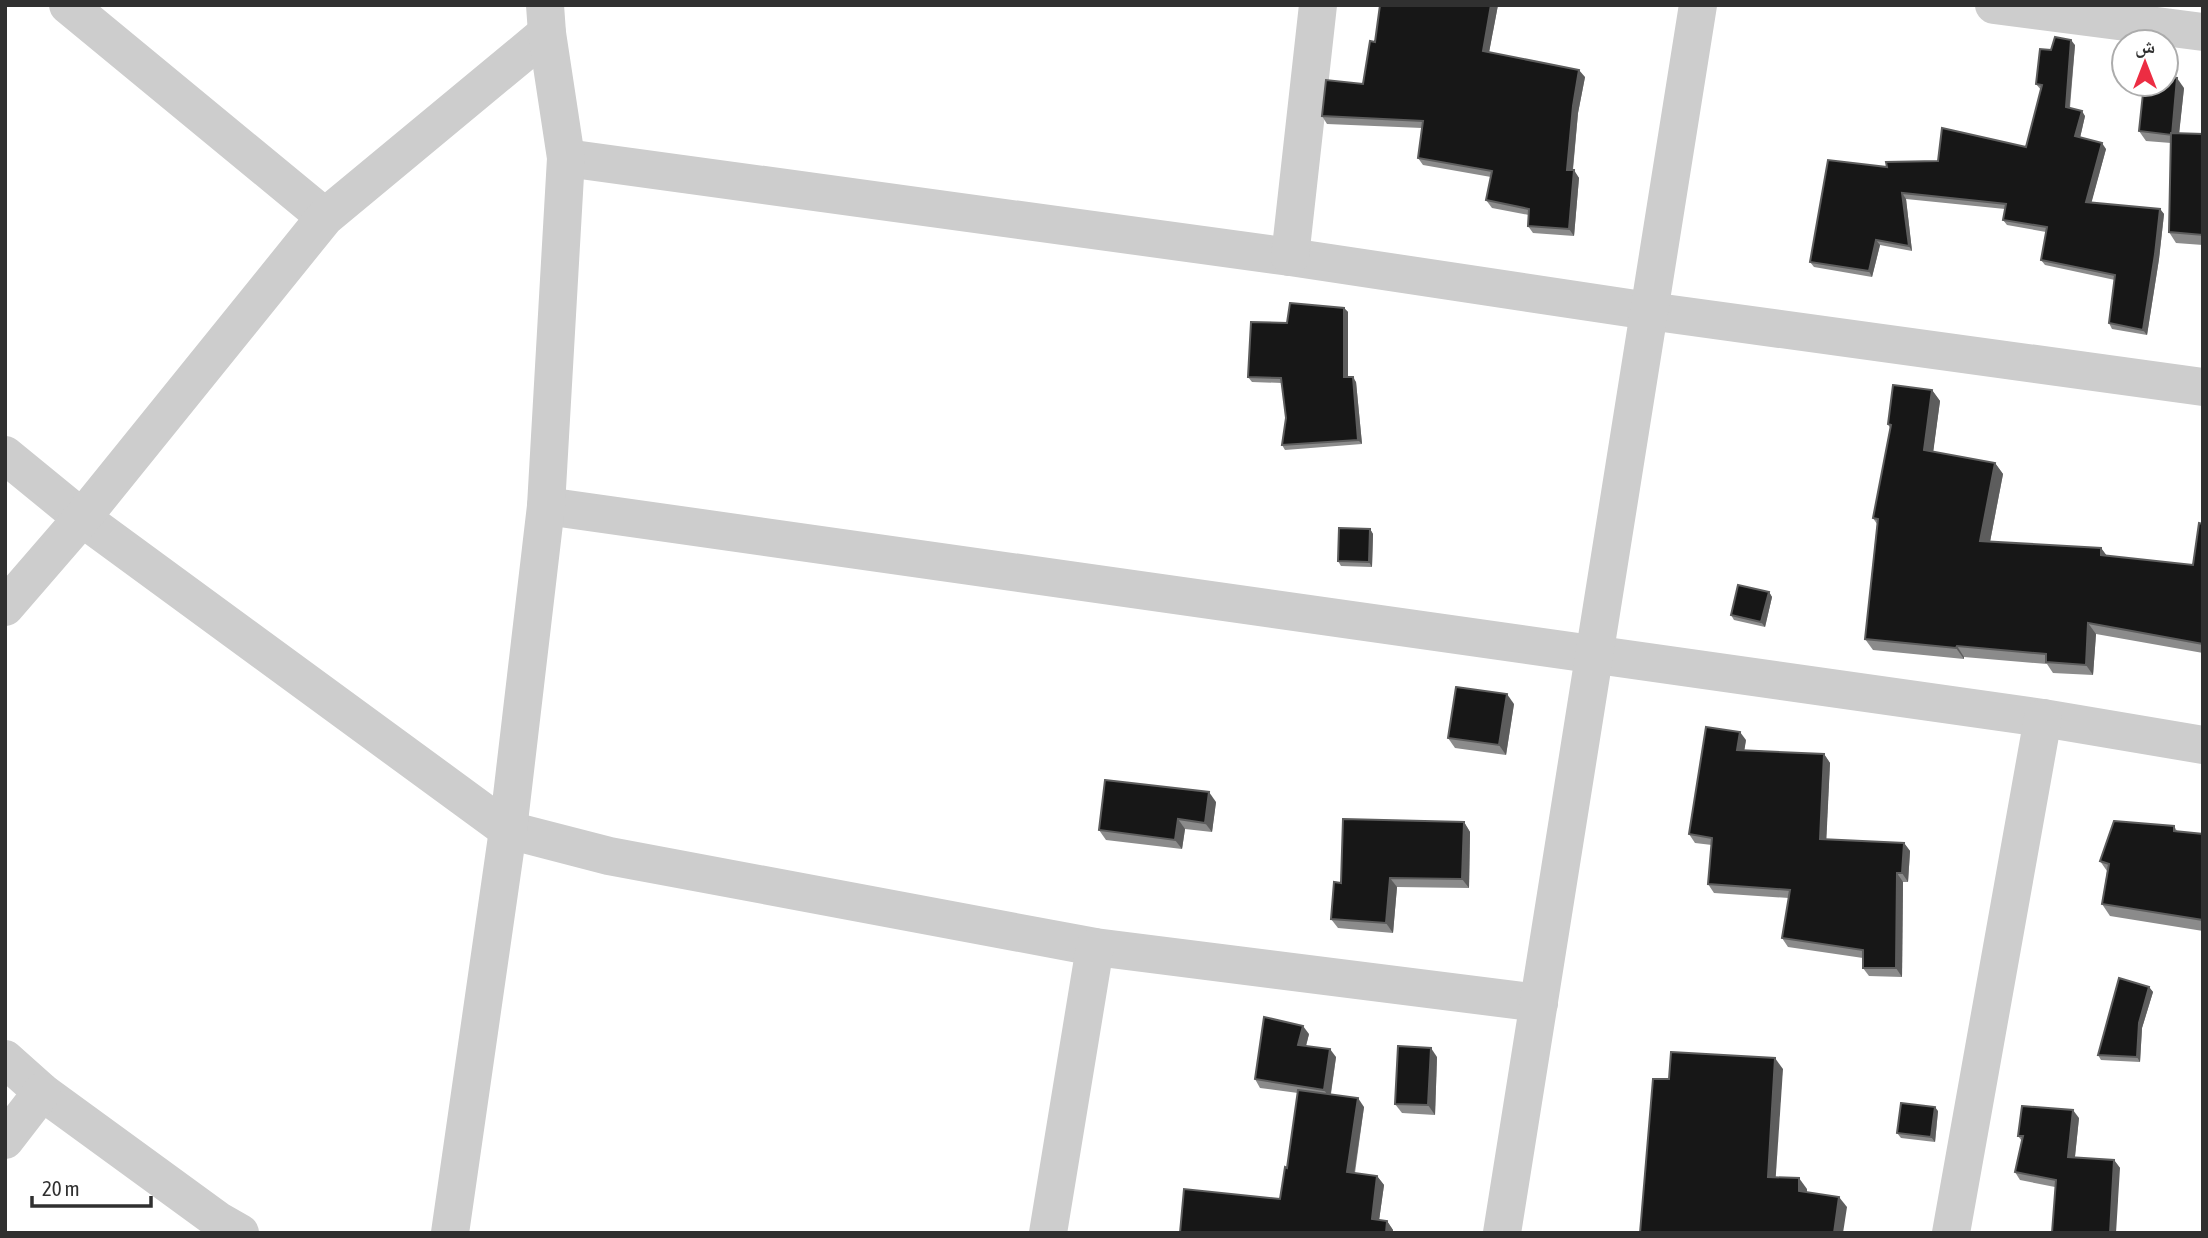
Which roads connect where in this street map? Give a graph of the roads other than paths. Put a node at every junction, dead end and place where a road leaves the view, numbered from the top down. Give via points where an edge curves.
1 (68, 5) edge
2 (1318, 5) edge
3 (1698, 5) edge
4 (1994, 5) edge
5 (546, 19) edge
6 (2203, 32) edge
7 (566, 158) junction
8 (325, 218) junction
9 (1290, 257) junction
10 (1649, 312) junction
11 (2203, 387) edge
12 (5, 455) edge
13 (546, 506) junction
14 (82, 518) junction
15 (5, 607) edge
16 (1594, 653) junction
17 (2043, 718) junction
18 (2203, 746) edge
19 (508, 830) junction
20 (1095, 947) junction
21 (1539, 1003) junction
22 (5, 1059) edge
23 (42, 1092) junction
24 (5, 1140) edge
25 (240, 1233) edge
26 (450, 1233) edge
27 (1048, 1233) edge
28 (1502, 1233) edge
29 (1951, 1233) edge

1 - 8 street
2 - 9 street
3 - 10 street
4 - 6 street
5 - 7 street
5 - 8 street
7 - 9 street
7 - 13 street
8 - 14 street
9 - 10 street
10 - 11 street
10 - 16 street
12 - 14 street
13 - 16 street
13 - 19 street
14 - 15 street
14 - 19 street
16 - 17 street
16 - 21 street
17 - 18 street
17 - 29 street
19 - 20 street via 609,856
19 - 26 street
20 - 21 street
20 - 27 street
21 - 28 street
22 - 23 street
23 - 24 street
23 - 25 street

